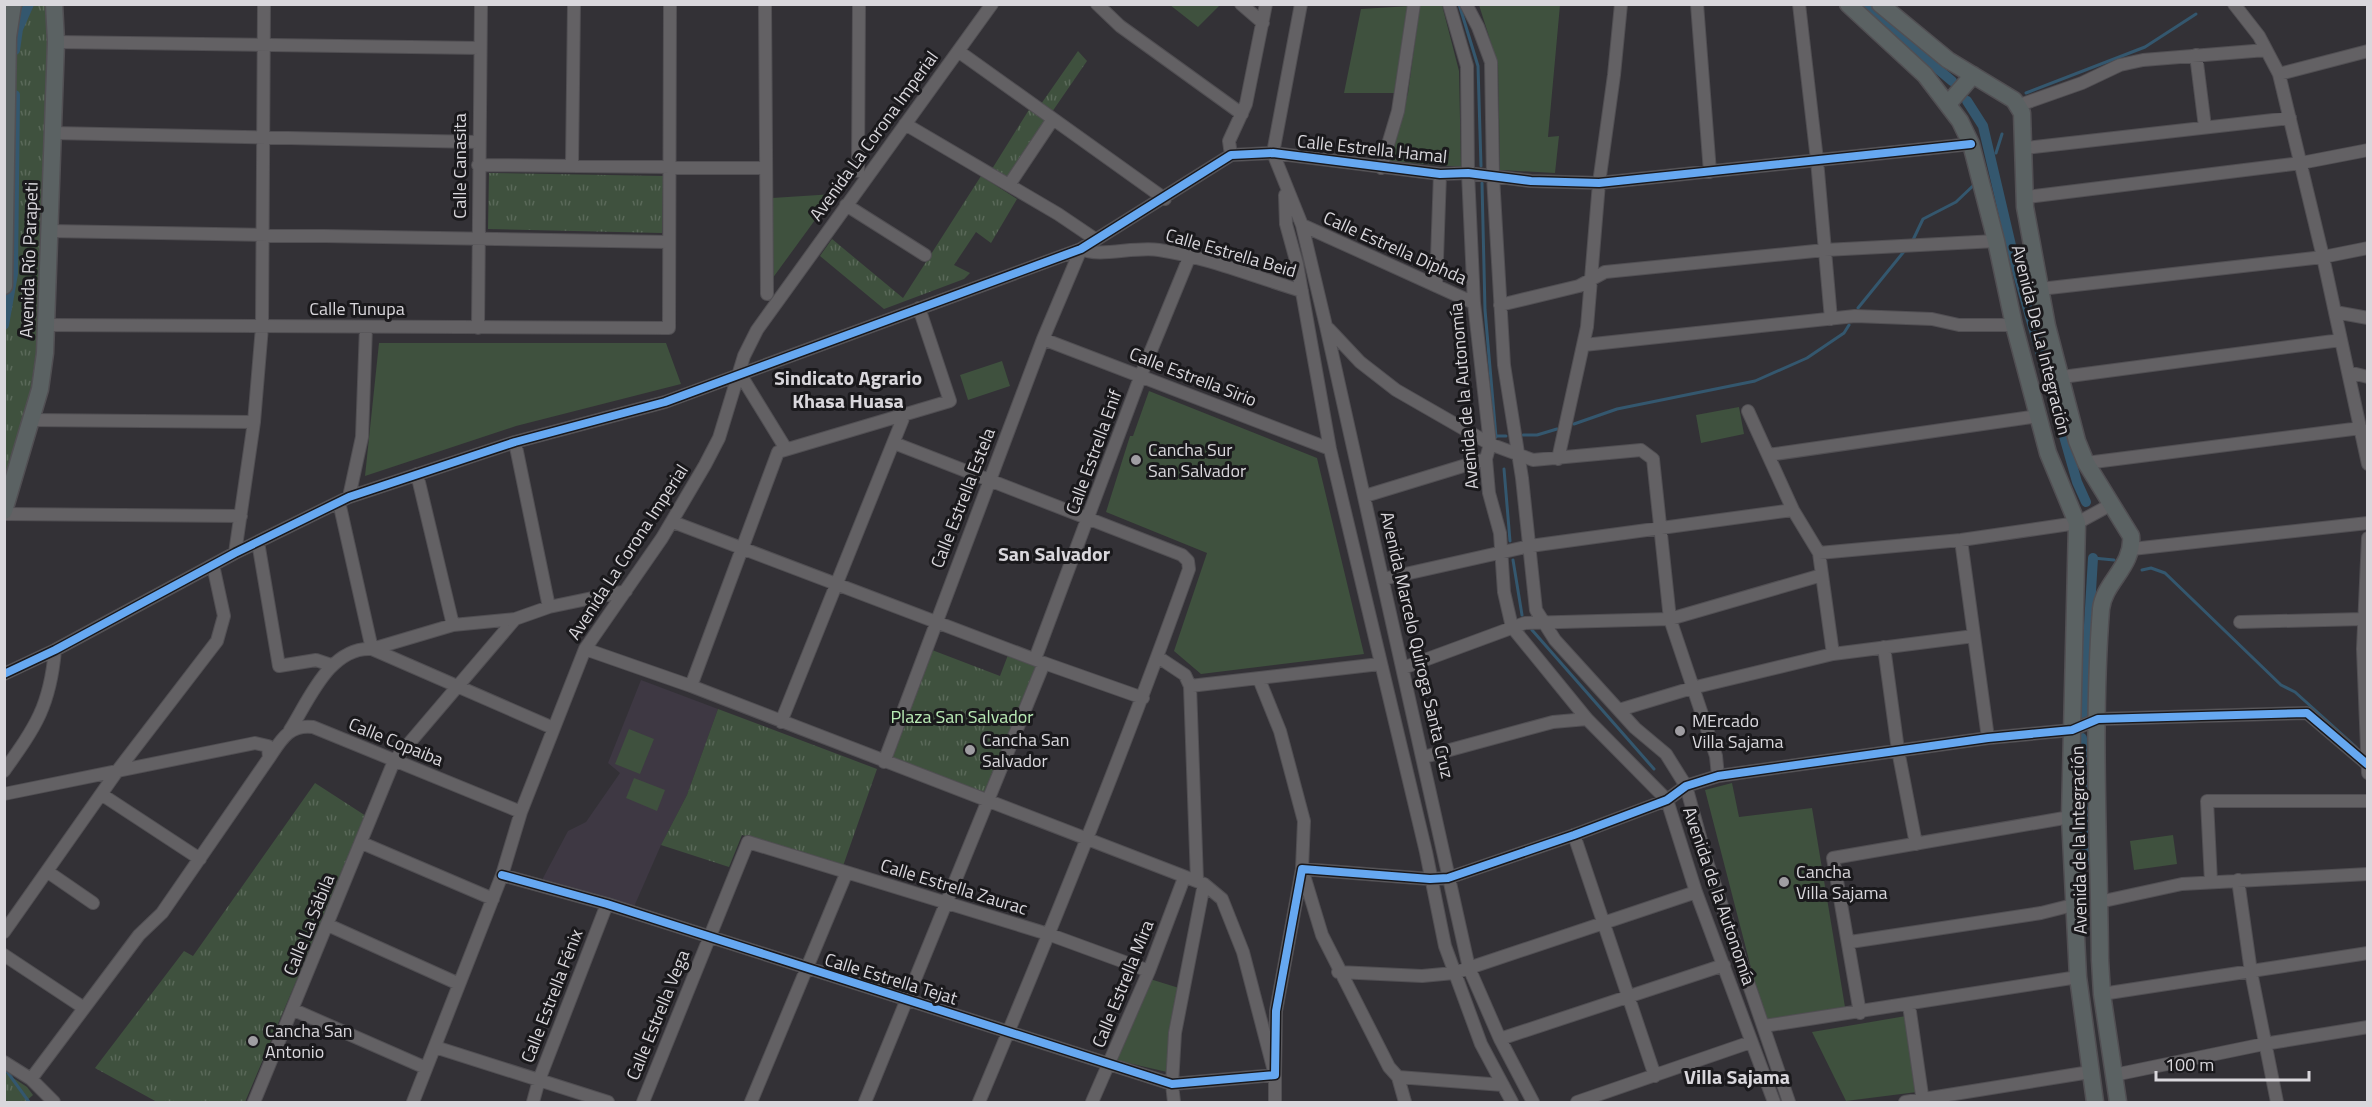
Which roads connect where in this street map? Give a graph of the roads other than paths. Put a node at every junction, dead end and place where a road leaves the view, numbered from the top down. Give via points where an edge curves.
1 (13, 4) edge
2 (54, 4) edge
3 (264, 4) edge
4 (481, 4) edge
5 (574, 4) edge
6 (670, 4) edge
7 (765, 4) edge
8 (859, 4) edge
9 (992, 4) edge
10 (1097, 4) edge
11 (1241, 4) edge
12 (1266, 4) edge
13 (1301, 4) edge
14 (1414, 4) edge
15 (1449, 4) edge
16 (1466, 4) edge
17 (1621, 4) edge
18 (1697, 4) edge
19 (1799, 4) edge
20 (1848, 4) edge
21 (1880, 4) edge
22 (2234, 4) edge
23 (1263, 23) junction
24 (56, 42) junction
25 (264, 45) junction
26 (480, 48) junction
27 (2266, 50) junction
28 (958, 51) junction
29 (2367, 51) edge
30 (2196, 55) junction
31 (6, 60) edge
32 (2279, 74) junction
33 (1973, 75) junction
34 (1948, 104) junction
35 (2018, 106) junction
36 (1242, 114) junction
37 (2290, 118) junction
38 (1053, 119) junction
39 (905, 124) junction
40 (2205, 127) junction
41 (53, 134) junction
42 (263, 140) junction
43 (478, 142) junction
44 (1971, 144) junction
45 (2025, 148) junction
46 (2367, 150) edge
47 (1273, 153) junction
48 (1231, 155) junction
49 (1817, 160) junction
50 (2301, 163) junction
51 (478, 165) junction
52 (6, 166) edge
53 (572, 166) junction
54 (669, 167) junction
55 (764, 168) junction
56 (1381, 168) junction
57 (858, 171) dead end
58 (1710, 172) junction
59 (1468, 173) junction
60 (1440, 174) junction
61 (1492, 176) junction
62 (1599, 183) junction
63 (1009, 186) junction
64 (1285, 188) junction
65 (2027, 197) junction
66 (1165, 199) junction
67 (846, 205) junction
68 (1302, 225) junction
69 (50, 231) junction
70 (263, 234) junction
71 (478, 238) junction
72 (1095, 239) junction
73 (1996, 241) junction
74 (668, 242) junction
75 (2367, 248) edge
76 (1080, 249) junction
77 (1825, 250) junction
78 (925, 255) dead end
79 (2323, 257) junction
80 (1189, 258) junction
81 (5, 277) edge
82 (1592, 279) junction
83 (1436, 286) junction
84 (2040, 289) junction
85 (1302, 291) junction
86 (767, 294) dead end
87 (1474, 303) junction
88 (1500, 305) junction
89 (919, 308) junction
90 (2335, 312) junction
91 (2367, 318) edge
92 (1831, 319) junction
93 (46, 325) junction
94 (2014, 325) junction
95 (1326, 326) junction
96 (262, 327) junction
97 (366, 327) junction
98 (478, 328) junction
99 (1043, 339) junction
100 (2341, 340) junction
101 (1584, 345) junction
102 (2348, 372) junction
103 (740, 374) junction
104 (1141, 375) junction
105 (2062, 377) junction
106 (2367, 377) edge
107 (1748, 411) dead end
108 (904, 416) junction
109 (2038, 416) junction
110 (31, 420) junction
111 (254, 422) junction
112 (2361, 428) junction
113 (515, 442) junction
114 (894, 443) junction
115 (1490, 444) junction
116 (2366, 445) edge
117 (786, 449) junction
118 (1330, 449) junction
119 (1517, 453) junction
120 (1768, 455) junction
121 (1486, 459) junction
122 (1558, 459) junction
123 (2086, 463) junction
124 (2367, 464) edge
125 (417, 474) junction
126 (989, 480) junction
127 (1365, 496) junction
128 (344, 500) junction
129 (2112, 504) junction
130 (1793, 510) junction
131 (4, 513) edge
132 (241, 516) junction
133 (1090, 517) junction
134 (673, 522) junction
135 (2077, 524) junction
136 (2367, 524) edge
137 (1661, 528) junction
138 (2367, 538) edge
139 (1961, 540) junction
140 (258, 542) junction
141 (1530, 546) junction
142 (741, 548) junction
143 (2132, 549) junction
144 (1501, 551) junction
145 (235, 553) junction
146 (1819, 553) junction
147 (213, 565) junction
148 (1822, 575) junction
149 (1383, 579) junction
150 (838, 585) junction
151 (626, 591) junction
152 (549, 607) junction
153 (515, 619) junction
154 (2363, 619) junction
155 (1670, 620) junction
156 (1541, 621) junction
157 (936, 622) junction
158 (2240, 622) dead end
159 (453, 625) junction
160 (1512, 627) junction
161 (1974, 636) junction
162 (1884, 647) junction
163 (372, 649) junction
164 (585, 649) junction
165 (55, 650) junction
166 (2365, 650) edge
167 (1833, 654) junction
168 (1158, 657) junction
169 (1040, 661) junction
170 (1380, 664) junction
171 (331, 665) junction
172 (1403, 668) junction
173 (4, 674) edge
174 (1259, 680) junction
175 (691, 686) junction
176 (1191, 686) junction
177 (456, 687) junction
178 (1692, 688) junction
179 (1143, 698) junction
180 (1619, 710) junction
181 (1587, 719) junction
182 (2098, 719) junction
183 (781, 722) junction
184 (553, 728) junction
185 (290, 730) junction
186 (2072, 730) junction
187 (2367, 737) edge
188 (1988, 738) junction
189 (1898, 750) junction
190 (1424, 756) junction
191 (270, 758) junction
192 (394, 761) junction
193 (884, 762) junction
194 (2367, 764) edge
195 (118, 770) junction
196 (4, 771) edge
197 (2367, 772) edge
198 (1718, 776) junction
199 (1686, 786) junction
200 (4, 794) edge
201 (101, 794) junction
202 (1667, 800) junction
203 (990, 801) junction
204 (2367, 801) edge
205 (521, 812) junction
206 (2070, 817) junction
207 (1574, 836) junction
208 (1088, 840) junction
209 (748, 842) joint
210 (362, 843) junction
211 (1916, 844) junction
212 (200, 859) junction
213 (1302, 869) junction
214 (48, 872) junction
215 (846, 874) junction
216 (2367, 874) edge
217 (502, 875) junction
218 (1448, 878) junction
219 (1430, 879) junction
220 (2238, 880) junction
221 (1195, 881) junction
222 (2211, 882) junction
223 (1696, 892) junction
224 (493, 899) junction
225 (2099, 902) junction
226 (93, 903) dead end
227 (607, 904) junction
228 (948, 904) junction
229 (2073, 905) junction
230 (328, 925) junction
231 (1604, 925) junction
232 (4, 932) edge
233 (1048, 934) junction
234 (708, 938) junction
235 (1850, 942) junction
236 (2367, 953) edge
237 (4, 955) edge
238 (1724, 965) junction
239 (1470, 968) junction
240 (807, 969) junction
241 (1149, 971) junction
242 (1338, 972) junction
243 (2251, 972) junction
244 (1454, 973) junction
245 (2078, 977) junction
246 (459, 984) junction
247 (2102, 994) junction
248 (1628, 996) junction
249 (908, 999) junction
250 (1909, 1005) junction
251 (84, 1008) junction
252 (294, 1010) junction
253 (1860, 1013) junction
254 (1764, 1026) junction
255 (2367, 1027) edge
256 (1009, 1032) junction
257 (1500, 1039) junction
258 (1751, 1042) junction
259 (2264, 1044) junction
260 (435, 1047) junction
261 (4, 1062) edge
262 (1109, 1065) junction
263 (426, 1068) junction
264 (2090, 1071) junction
265 (1275, 1075) junction
266 (2114, 1075) junction
267 (1655, 1076) junction
268 (1398, 1077) junction
269 (31, 1079) junction
270 (539, 1080) junction
271 (1172, 1083) junction
272 (1503, 1085) junction
273 (1923, 1101) edge
274 (54, 1102) edge
275 (256, 1102) edge
276 (413, 1102) edge
277 (533, 1102) edge
278 (608, 1102) edge
279 (643, 1102) edge
280 (751, 1102) edge
281 (865, 1102) edge
282 (979, 1102) edge
283 (1092, 1102) edge
284 (1174, 1102) edge
285 (1275, 1102) edge
286 (1405, 1102) edge
287 (1512, 1102) edge
288 (1533, 1102) edge
289 (1577, 1102) edge
290 (1774, 1102) edge
291 (1789, 1102) edge
292 (1905, 1102) edge
293 (2095, 1102) edge
294 (2118, 1102) edge
295 (2277, 1102) edge

1 - 31 main road, Avenida Río Parapeti
2 - 24 main road, Avenida Río Parapeti
3 - 25 street
4 - 26 street, Calle Canasita
5 - 53 street
6 - 54 street
7 - 55 street
8 - 57 street
9 - 28 street, Avenida La Corona Imperial
10 - 36 street via 1120,26
11 - 23 street
12 - 23 street
13 - 47 street, Avenida Marcelo Quiroga Santa Cruz
14 - 56 street via 1398,111
15 - 59 street, Avenida de la Autonomía via 1467,66
16 - 61 street, Avenida de la Autonomía via 1491,62
17 - 62 street
18 - 58 street
19 - 49 street
20 - 34 main road, Avenida De La Integración via 1925,75
21 - 33 main road via 1948,60
22 - 27 street
23 - 36 street
24 - 25 street
24 - 41 main road, Avenida Río Parapeti
25 - 26 street
25 - 42 street
26 - 43 street, Calle Canasita
27 - 30 street
27 - 32 street
28 - 38 street
28 - 39 street, Avenida La Corona Imperial
29 - 32 street
30 - 35 street via 2120,65
30 - 40 street
31 - 52 main road, Avenida Río Parapeti
32 - 37 street
33 - 34 main road
33 - 35 main road
34 - 44 main road, Avenida De La Integración
35 - 45 main road, Avenida De La Integración
36 - 48 street via 1229,141
37 - 40 street
37 - 50 street
38 - 63 street
38 - 66 street
39 - 63 street
39 - 67 street, Avenida La Corona Imperial
40 - 45 street
41 - 42 street
41 - 69 main road, Avenida Río Parapeti
42 - 43 street
42 - 70 street
43 - 51 street, Calle Canasita
44 - 49 street, Calle Estrella Hamal
44 - 73 main road, Avenida De La Integración
45 - 65 main road, Avenida De La Integración
46 - 50 street
47 - 48 street, Calle Estrella Hamal
47 - 56 street, Calle Estrella Hamal
47 - 64 street, Avenida Marcelo Quiroga Santa Cruz
48 - 66 street
49 - 58 street, Calle Estrella Hamal
49 - 77 street
50 - 65 street
50 - 79 street
51 - 53 street
51 - 71 street, Calle Canasita
52 - 81 main road, Avenida Río Parapeti
53 - 54 street
54 - 55 street
54 - 74 street
55 - 86 street
56 - 60 street, Calle Estrella Hamal
58 - 62 street, Calle Estrella Hamal
59 - 60 street, Calle Estrella Hamal
59 - 61 street, Calle Estrella Hamal
59 - 87 street, Avenida de la Autonomía
60 - 83 street
61 - 62 street, Calle Estrella Hamal
61 - 88 street, Avenida de la Autonomía
62 - 82 street
63 - 72 street
64 - 68 street, Avenida Marcelo Quiroga Santa Cruz
64 - 85 street, Avenida Marcelo Quiroga Santa Cruz via 1286,224
65 - 84 main road, Avenida De La Integración via 2025,207
66 - 72 street
67 - 78 street
67 - 103 street, Avenida La Corona Imperial via 757,330
68 - 83 street, Calle Estrella Diphda
68 - 95 street, Avenida Marcelo Quiroga Santa Cruz
69 - 70 street
69 - 93 main road, Avenida Río Parapeti
70 - 71 street
70 - 96 street
71 - 74 street
71 - 98 street, Calle Canasita
72 - 76 street
73 - 77 street
73 - 94 main road, Avenida De La Integración
74 - 98 street, Calle Tunupa via 669,328
75 - 79 street
76 - 80 street, Calle Estrella Beid via 1099,253 1127,248 1158,250
76 - 89 street
76 - 99 street, Calle Estrella Estela
77 - 82 street via 1605,272
77 - 92 street
79 - 84 street
79 - 90 street
80 - 85 street, Calle Estrella Beid
80 - 104 street, Calle Estrella Enif
82 - 88 street via 1579,286
82 - 101 street
83 - 87 street, Calle Estrella Diphda
84 - 105 main road, Avenida De La Integración
85 - 118 street, Avenida Marcelo Quiroga Santa Cruz
87 - 115 street, Avenida de la Autonomía
88 - 119 street, Avenida de la Autonomía via 1503,365
89 - 103 street
89 - 108 street via 950,401
90 - 91 street
90 - 100 street
92 - 94 street via 1886,316 1959,325
92 - 101 street
93 - 96 street, Calle Tunupa
93 - 110 main road, Avenida Río Parapeti via 40,389
94 - 109 main road, Avenida De La Integración
95 - 115 street via 1338,342 1396,390
95 - 127 street, Avenida Marcelo Quiroga Santa Cruz
96 - 97 street, Calle Tunupa
96 - 111 street
97 - 98 street, Calle Tunupa
97 - 128 street via 362,437
99 - 104 street, Calle Estrella Sirio
99 - 126 street, Calle Estrella Estela
100 - 102 street
100 - 105 street
101 - 122 street
102 - 106 street
102 - 112 street
103 - 113 street via 665,402
103 - 117 street
103 - 134 street, Avenida La Corona Imperial via 718,438
104 - 118 street, Calle Estrella Sirio
104 - 133 street, Calle Estrella Enif
105 - 123 main road, Avenida De La Integración
107 - 120 street
108 - 114 street
108 - 117 street
109 - 120 street
109 - 135 main road, Avenida De La Integración via 2048,453
110 - 111 street
110 - 131 main road, Avenida Río Parapeti
111 - 132 street
112 - 116 street
112 - 123 street
113 - 125 street
113 - 152 street
114 - 126 street
114 - 150 street
115 - 119 street
115 - 121 street, Avenida de la Autonomía
116 - 124 street
117 - 142 street via 778,452
118 - 170 street, Avenida Marcelo Quiroga Santa Cruz
119 - 122 street via 1533,460
119 - 141 street, Avenida de la Autonomía
120 - 130 street
121 - 127 street
121 - 144 street, Avenida de la Autonomía
122 - 137 street via 1641,450 1653,459
123 - 129 main road, Avenida De La Integración
125 - 128 street
125 - 159 street
126 - 133 street
126 - 157 street, Calle Estrella Estela
127 - 149 street, Avenida Marcelo Quiroga Santa Cruz
128 - 140 street
128 - 163 street
129 - 135 street
129 - 143 main road, Avenida De La Integración via 2131,536
130 - 137 street
130 - 146 street
131 - 132 street
132 - 145 street
133 - 168 street via 1182,555 1188,561 1189,569
133 - 169 street, Calle Estrella Enif
134 - 142 street
134 - 151 street, Avenida La Corona Imperial
135 - 139 street
135 - 186 main road, Avenida De La Integración
136 - 143 street
137 - 141 street
137 - 155 street
138 - 154 street
139 - 146 street
139 - 161 street
140 - 145 street
140 - 171 street via 279,666 316,660
141 - 144 street
141 - 156 street, Avenida de la Autonomía via 1536,610
142 - 150 street
142 - 175 street
143 - 182 main road, Avenida de la Integración via 2102,601
144 - 149 street
144 - 160 street, Avenida de la Autonomía
145 - 147 street
146 - 148 street
147 - 165 street
147 - 195 street via 224,616 217,641
148 - 155 street
148 - 167 street
149 - 172 street, Avenida Marcelo Quiroga Santa Cruz
150 - 157 street
150 - 183 street
151 - 152 street
151 - 164 street, Avenida La Corona Imperial
152 - 153 street
153 - 159 street
153 - 177 street, Calle La Sábila
154 - 158 street
154 - 166 street
155 - 156 street
155 - 178 street
156 - 160 street
156 - 180 street, Avenida de la Autonomía
157 - 169 street
157 - 193 street, Calle Estrella Estela
159 - 163 street
160 - 172 street
160 - 181 street, Avenida de la Autonomía
161 - 162 street
161 - 188 street
162 - 167 street
162 - 189 street
163 - 171 street via 359,648
163 - 177 street
164 - 175 street
164 - 184 street, Avenida La Corona Imperial
165 - 173 street
165 - 196 street via 46,704 38,723
166 - 187 street
167 - 178 street
168 - 176 street via 1185,675
168 - 179 street
169 - 179 street
169 - 203 street, Calle Estrella Enif
170 - 174 street
170 - 219 street, Avenida Marcelo Quiroga Santa Cruz
171 - 185 street
172 - 190 street, Avenida Marcelo Quiroga Santa Cruz
174 - 176 street
174 - 213 street via 1280,731 1304,821
175 - 183 street
176 - 221 street
177 - 184 street
177 - 192 street, Calle La Sábila
178 - 180 street
178 - 198 street via 1716,756
179 - 208 street
180 - 199 street, Avenida de la Autonomía via 1665,754
181 - 190 street via 1553,722
181 - 202 street, Avenida de la Autonomía
182 - 186 street
182 - 194 street via 2307,713
182 - 225 main road, Avenida de la Integración
183 - 193 street
184 - 205 street, Avenida La Corona Imperial
185 - 191 street
185 - 192 street, Calle Copaiba via 313,727
186 - 188 street
186 - 206 main road, Avenida de la Integración
187 - 194 street
188 - 189 street
189 - 198 street
189 - 211 street
190 - 218 street, Avenida Marcelo Quiroga Santa Cruz
191 - 195 street via 268,746 255,743
191 - 212 street
192 - 205 street, Calle Copaiba
192 - 210 street, Calle La Sábila
193 - 203 street
194 - 197 street
195 - 200 street
195 - 201 street
198 - 199 street
199 - 202 street
199 - 254 street, Avenida de la Autonomía via 1707,862
201 - 212 street
201 - 214 street
202 - 207 street
202 - 223 street, Avenida de la Autonomía
203 - 208 street
203 - 228 street, Calle Estrella Enif
204 - 222 street via 2208,801
205 - 217 street, Avenida La Corona Imperial
206 - 211 street
206 - 229 main road, Avenida de la Integración
207 - 218 street
207 - 231 street
208 - 221 street
208 - 233 street
209 - 215 street, Calle Estrella Zaurac
209 - 234 street, Calle Estrella Vega
210 - 224 street
210 - 230 street, Calle La Sábila
211 - 235 street via 1833,858
212 - 251 street
213 - 219 street
213 - 242 street
213 - 265 street via 1276,1011
214 - 226 street
214 - 232 street
215 - 228 street, Calle Estrella Zaurac
215 - 240 street
216 - 220 street
217 - 224 street, Avenida La Corona Imperial
217 - 227 street, Calle Estrella Tejat
218 - 219 street
218 - 239 street, Avenida Marcelo Quiroga Santa Cruz
219 - 244 street, Avenida Marcelo Quiroga Santa Cruz
220 - 222 street
220 - 243 street
221 - 241 street, Calle Estrella Mira
221 - 265 street via 1222,899 1244,952
221 - 271 street
222 - 225 street via 2182,884
223 - 231 street
223 - 238 street, Avenida de la Autonomía
224 - 246 street, Avenida La Corona Imperial
225 - 247 main road, Avenida de la Integración
227 - 234 street, Calle Estrella Tejat
227 - 270 street, Calle Estrella Fénix
228 - 233 street, Calle Estrella Zaurac
228 - 249 street, Calle Estrella Enif
229 - 235 street
229 - 245 main road, Avenida de la Integración
230 - 246 street
230 - 252 street, Calle La Sábila
231 - 239 street
231 - 248 street
233 - 241 street, Calle Estrella Zaurac
233 - 256 street
234 - 240 street, Calle Estrella Tejat
234 - 279 street, Calle Estrella Vega
235 - 253 street
236 - 243 street
237 - 251 street
238 - 248 street
238 - 258 street, Avenida de la Autonomía
239 - 244 street
239 - 257 street, Avenida Marcelo Quiroga Santa Cruz
240 - 249 street, Calle Estrella Tejat
240 - 280 street
241 - 262 street, Calle Estrella Mira
242 - 244 street via 1422,976
242 - 268 street
243 - 247 street
243 - 259 street
244 - 272 street, Avenida Marcelo Quiroga Santa Cruz via 1481,1044
245 - 250 street
245 - 264 main road, Avenida de la Integración
246 - 260 street, Avenida La Corona Imperial
247 - 266 main road, Avenida de la Integración
248 - 257 street
248 - 267 street
249 - 256 street, Calle Estrella Tejat
249 - 281 street, Calle Estrella Enif
250 - 253 street
250 - 273 street
251 - 269 street
252 - 263 street
252 - 275 street, Calle La Sábila
253 - 254 street
254 - 291 street, Avenida de la Autonomía
255 - 259 street
256 - 262 street, Calle Estrella Tejat
256 - 282 street
257 - 288 street, Avenida Marcelo Quiroga Santa Cruz
258 - 267 street
258 - 290 street, Avenida de la Autonomía
259 - 266 street
259 - 295 street
260 - 263 street, Avenida La Corona Imperial
260 - 270 street
261 - 269 street
262 - 271 street, Calle Estrella Tejat
262 - 283 street, Calle Estrella Mira
263 - 276 street, Avenida La Corona Imperial
264 - 273 street
264 - 293 main road, Avenida de la Integración
265 - 271 street, Calle Estrella Tejat
265 - 285 street
266 - 294 main road, Avenida de la Integración
267 - 289 street
268 - 272 street
268 - 286 street
269 - 274 street
270 - 277 street, Calle Estrella Fénix
270 - 278 street
271 - 284 street
272 - 287 street, Avenida Marcelo Quiroga Santa Cruz
273 - 292 street

